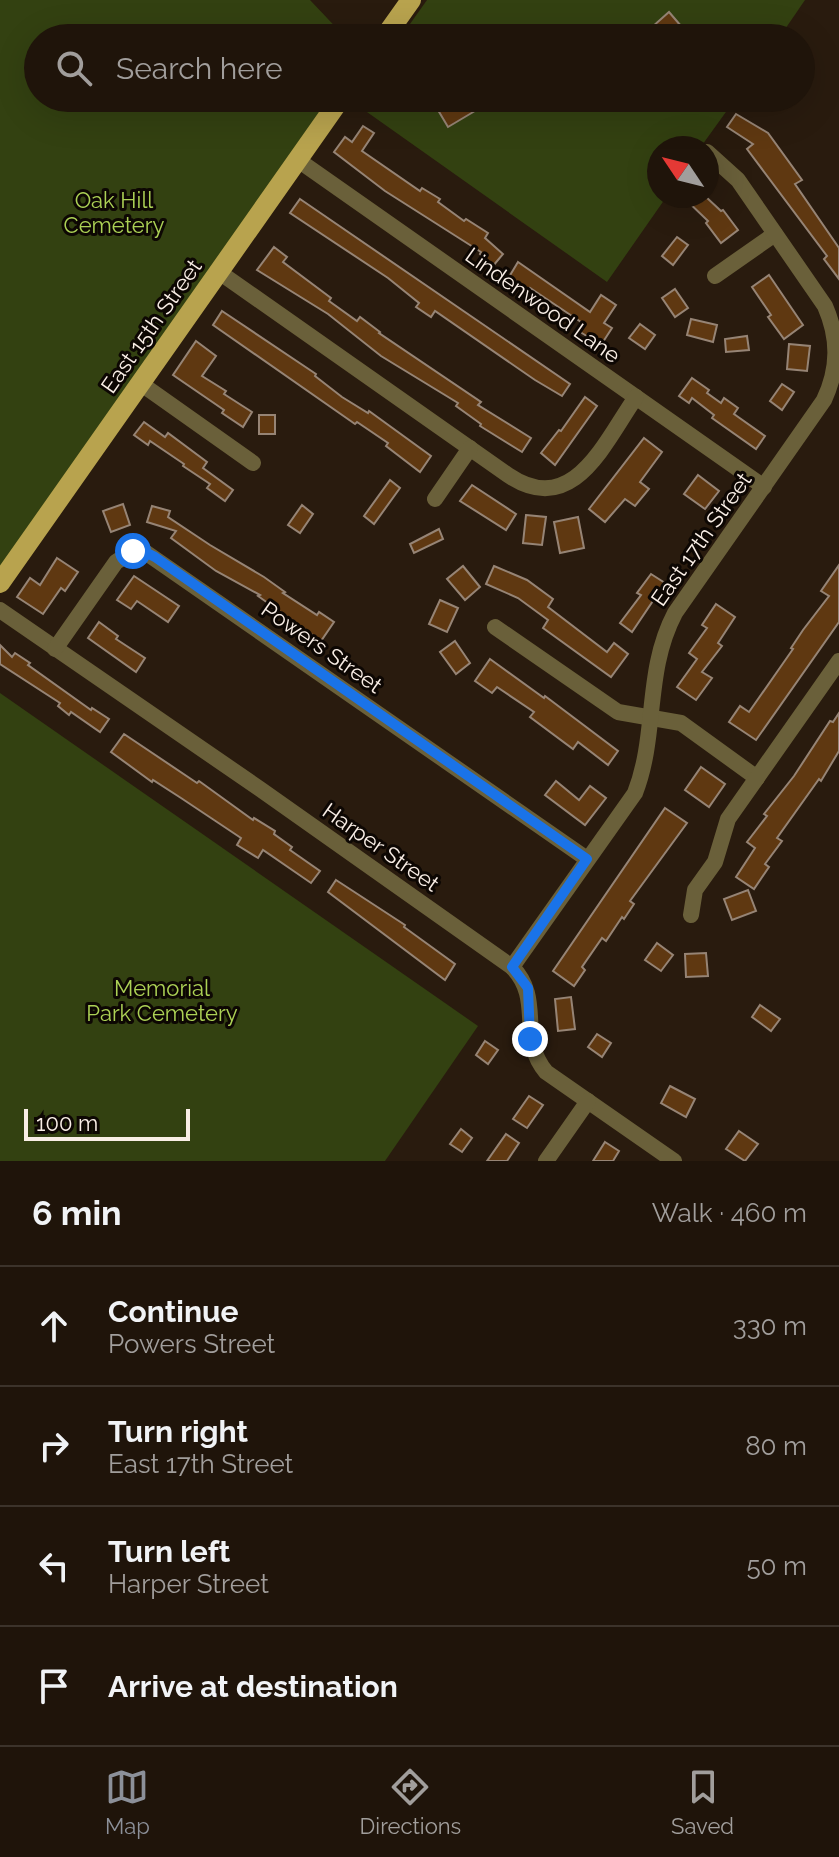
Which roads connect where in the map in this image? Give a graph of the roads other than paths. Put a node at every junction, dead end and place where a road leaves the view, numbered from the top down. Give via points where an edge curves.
1 (411, 0) edge
2 (394, 24) edge
3 (331, 112) edge
4 (298, 160) junction
5 (719, 162) edge
6 (775, 234) junction
7 (219, 272) junction
8 (715, 276) dead end
9 (839, 353) edge
10 (140, 383) junction
11 (636, 397) junction
12 (470, 448) junction
13 (253, 463) dead end
14 (764, 487) junction
15 (435, 499) dead end
16 (0, 583) edge
17 (0, 610) edge
18 (495, 627) dead end
19 (55, 649) junction
20 (839, 661) edge
21 (649, 717) junction
22 (757, 778) junction
23 (587, 859) junction
24 (691, 915) dead end
25 (512, 967) junction
26 (588, 1101) junction
27 (546, 1161) edge
28 (674, 1161) edge

1 - 2 main road
3 - 4 main road, East 15th Street
4 - 7 main road, East 15th Street
4 - 11 street, Lindenwood Lane
5 - 6 street
6 - 8 street
6 - 9 street via 825,306
7 - 10 main road, East 15th Street
7 - 12 street
9 - 14 street, East 17th Street via 830,390
10 - 13 street
10 - 16 main road, East 15th Street
11 - 12 street via 586,469 557,488 520,483
11 - 14 street, Lindenwood Lane
12 - 15 street
14 - 21 street, East 17th Street via 665,632
17 - 19 street, Harper Street
18 - 21 street via 618,712
19 - 23 street, Powers Street via 116,562 133,551 145,552
19 - 25 street, Harper Street
20 - 22 street
21 - 22 street via 681,723
21 - 23 street, East 17th Street via 635,793
22 - 24 street via 728,819 715,862 695,890
23 - 25 street, East 17th Street
25 - 26 street, Harper Street via 528,988 530,1039 539,1063
26 - 27 street
26 - 28 street, Harper Street

